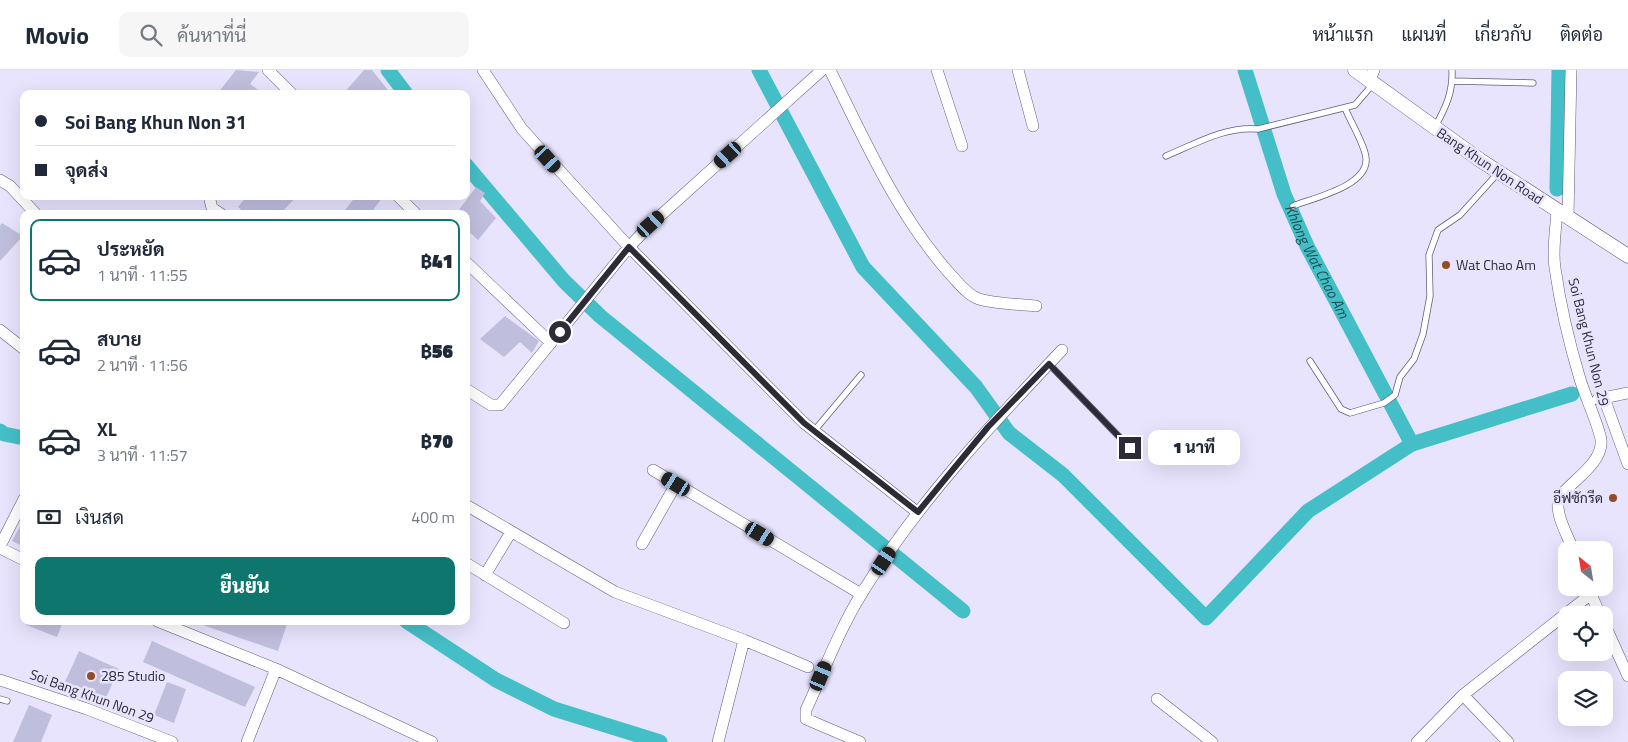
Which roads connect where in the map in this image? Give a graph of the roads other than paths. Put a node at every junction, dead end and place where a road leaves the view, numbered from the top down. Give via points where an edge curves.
1 (268, 70) edge
2 (482, 70) edge
3 (822, 70) edge
4 (830, 70) edge
5 (937, 70) edge
6 (1018, 70) edge
7 (1355, 70) edge
8 (1452, 70) edge
9 (1571, 70) edge
10 (1373, 78) edge
11 (1452, 81) junction
12 (1533, 83) dead end
13 (286, 90) edge
14 (1345, 108) junction
15 (1033, 126) dead end
16 (1434, 128) junction
17 (962, 146) dead end
18 (1166, 156) dead end
19 (1499, 172) junction
20 (0, 180) edge
21 (20, 197) edge
22 (23, 200) edge
23 (402, 200) edge
24 (1293, 206) dead end
25 (32, 210) edge
26 (412, 210) edge
27 (1562, 214) junction
28 (629, 247) junction
29 (1628, 256) edge
30 (470, 266) edge
31 (1036, 306) dead end
32 (0, 330) edge
33 (551, 344) junction
34 (20, 346) edge
35 (1062, 350) dead end
36 (1310, 361) dead end
37 (1049, 364) junction
38 (861, 375) dead end
39 (470, 392) edge
40 (1628, 393) edge
41 (1585, 397) junction
42 (1604, 398) junction
43 (814, 431) junction
44 (1130, 448) dead end
45 (1628, 464) edge
46 (653, 470) dead end
47 (676, 484) junction
48 (470, 506) edge
49 (20, 507) edge
50 (918, 512) junction
51 (511, 532) junction
52 (1569, 541) edge
53 (642, 544) dead end
54 (0, 547) edge
55 (20, 558) edge
56 (470, 566) edge
57 (485, 575) junction
58 (861, 594) junction
59 (1583, 596) edge
60 (564, 623) dead end
61 (167, 625) edge
62 (744, 640) junction
63 (1613, 643) edge
64 (808, 667) dead end
65 (276, 669) junction
66 (1628, 676) edge
67 (0, 680) edge
68 (1463, 695) junction
69 (0, 698) edge
70 (1157, 699) dead end
71 (7, 701) dead end
72 (172, 742) edge
73 (247, 742) edge
74 (432, 742) edge
75 (718, 742) edge
76 (860, 742) edge
77 (1212, 742) edge
78 (1418, 742) edge
79 (1508, 742) edge

1 - 13 street
2 - 28 street via 522,129
3 - 28 street
4 - 31 street via 896,202 918,235 964,289 978,298
5 - 17 street
6 - 15 street
7 - 10 street, Bang Khun Non Road
8 - 11 lane
9 - 27 street, Soi Bang Khun Non 29
10 - 14 lane via 1355,105
10 - 16 street, Bang Khun Non Road
11 - 12 lane
11 - 16 lane via 1447,105
14 - 18 lane via 1258,129 1242,128
14 - 24 lane via 1366,157 1365,167 1353,183
16 - 19 street, Bang Khun Non Road
19 - 27 street, Bang Khun Non Road
19 - 36 lane via 1460,215 1438,230 1429,255 1430,296 1423,334 1414,358 1400,377 1395,395 1384,403 1350,413 1341,408
20 - 21 street
22 - 25 street
23 - 26 street
27 - 29 street, Bang Khun Non Road
27 - 41 street, Soi Bang Khun Non 29 via 1554,266
28 - 33 street
28 - 43 street
30 - 33 street
32 - 34 street
33 - 39 street via 500,405 491,406
35 - 37 street
37 - 44 lane
37 - 50 street via 988,427
38 - 43 lane
40 - 42 street
41 - 42 street
41 - 52 street, Soi Bang Khun Non 29 via 1601,440 1600,452 1575,484 1560,496 1558,512
42 - 45 street
43 - 50 street
46 - 47 street
47 - 53 street
47 - 58 street
48 - 51 street
49 - 54 street
50 - 58 street
51 - 57 street
51 - 62 street via 614,592
54 - 55 street
56 - 57 street
57 - 60 street
58 - 76 street via 806,710 806,719
59 - 68 street
61 - 65 street
62 - 64 street
62 - 75 street
63 - 66 street
65 - 73 street
65 - 74 street
67 - 72 street, Soi Bang Khun Non 29 via 86,708
68 - 78 street
68 - 79 street
69 - 71 lane
70 - 77 street

